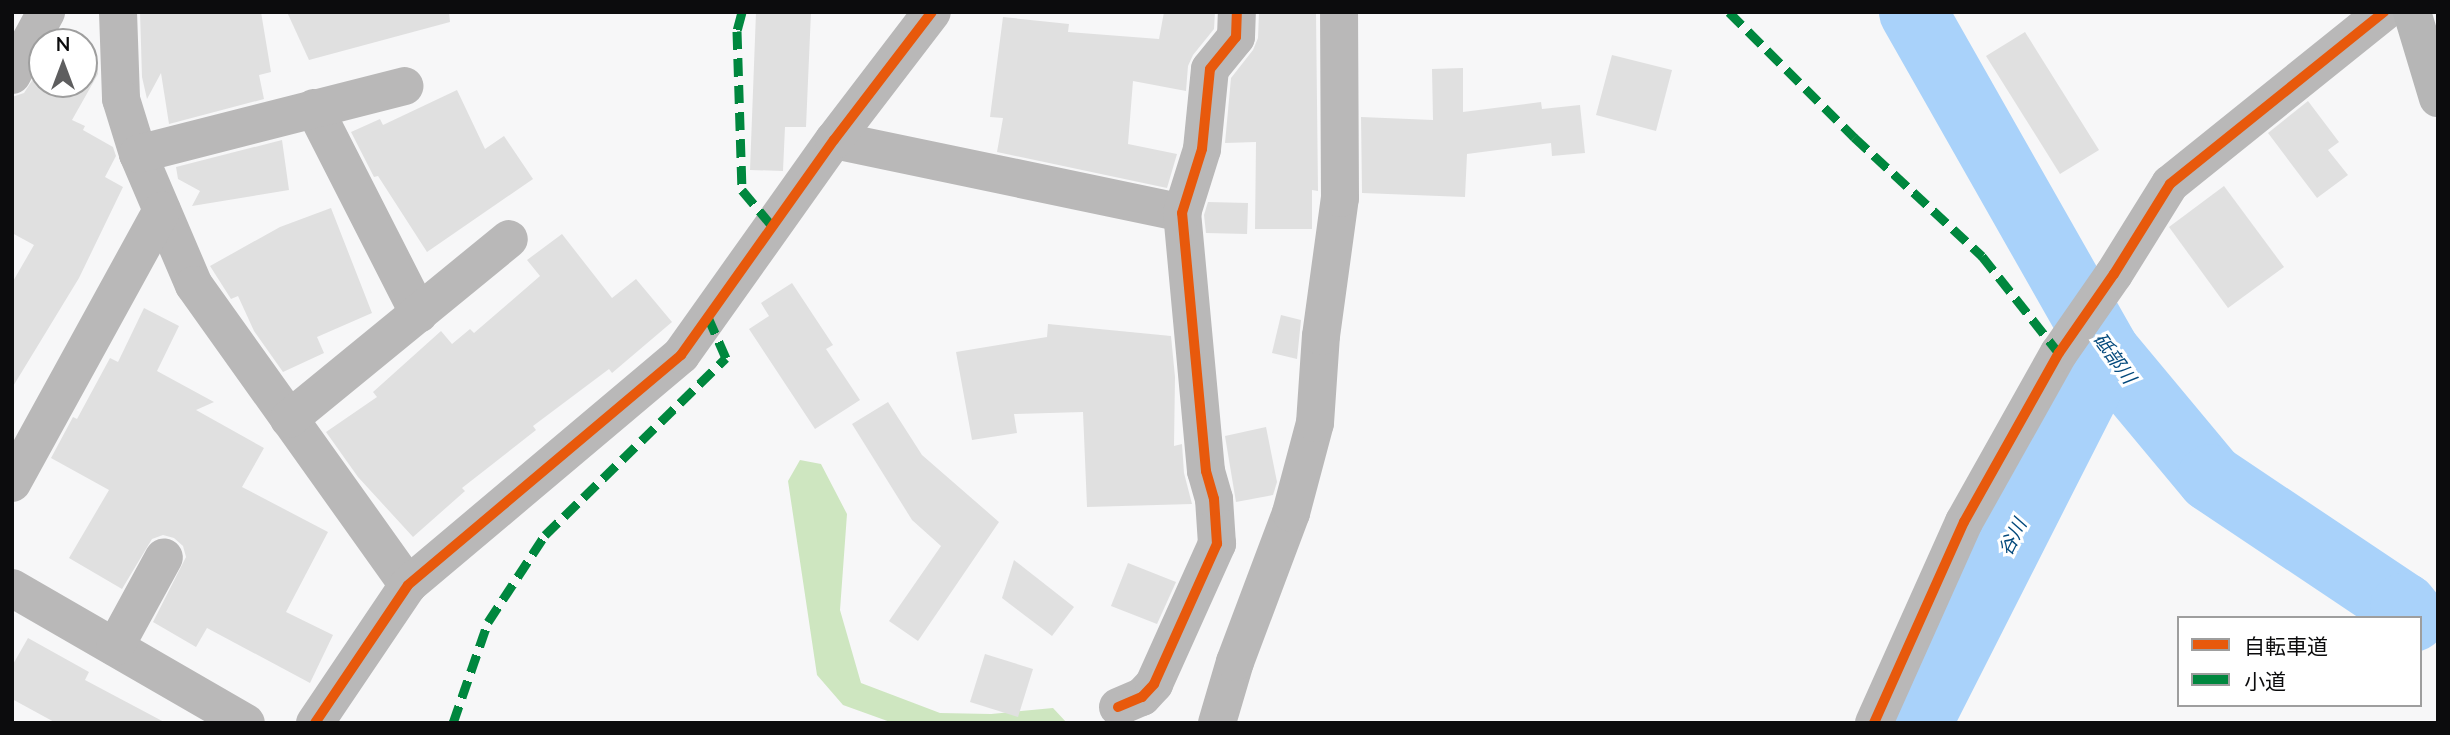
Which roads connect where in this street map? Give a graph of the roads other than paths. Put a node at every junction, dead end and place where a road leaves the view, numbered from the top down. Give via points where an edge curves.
1 (46, 12) edge
2 (118, 12) edge
3 (932, 12) edge
4 (1237, 12) edge
5 (1339, 12) edge
6 (2384, 12) edge
7 (2412, 12) edge
8 (12, 75) edge
9 (404, 86) dead end
10 (2437, 94) edge
11 (314, 108) junction
12 (834, 140) junction
13 (138, 154) junction
14 (162, 210) junction
15 (1182, 214) junction
16 (509, 239) dead end
17 (419, 314) junction
18 (289, 419) junction
19 (12, 483) edge
20 (164, 557) dead end
21 (408, 585) junction
22 (16, 599) edge
23 (115, 647) junction
24 (1118, 707) dead end
25 (246, 723) edge
26 (315, 723) edge
27 (1217, 723) edge
28 (1874, 723) edge

1 - 8 street
2 - 13 street via 121,99
3 - 12 street
4 - 15 street via 1236,37 1210,69 1202,149
5 - 27 street via 1340,198 1321,336 1315,423 1291,513
6 - 28 street via 2170,184 2063,347 1964,522
7 - 10 highway
9 - 11 street
11 - 13 street
11 - 17 street
12 - 15 street
12 - 21 street via 681,355
13 - 14 street
14 - 18 street via 194,285
14 - 19 street
15 - 24 street via 1217,544 1154,684 1142,697
16 - 17 street
17 - 18 street
18 - 21 street
20 - 23 street
21 - 26 street
22 - 23 street
23 - 25 street

